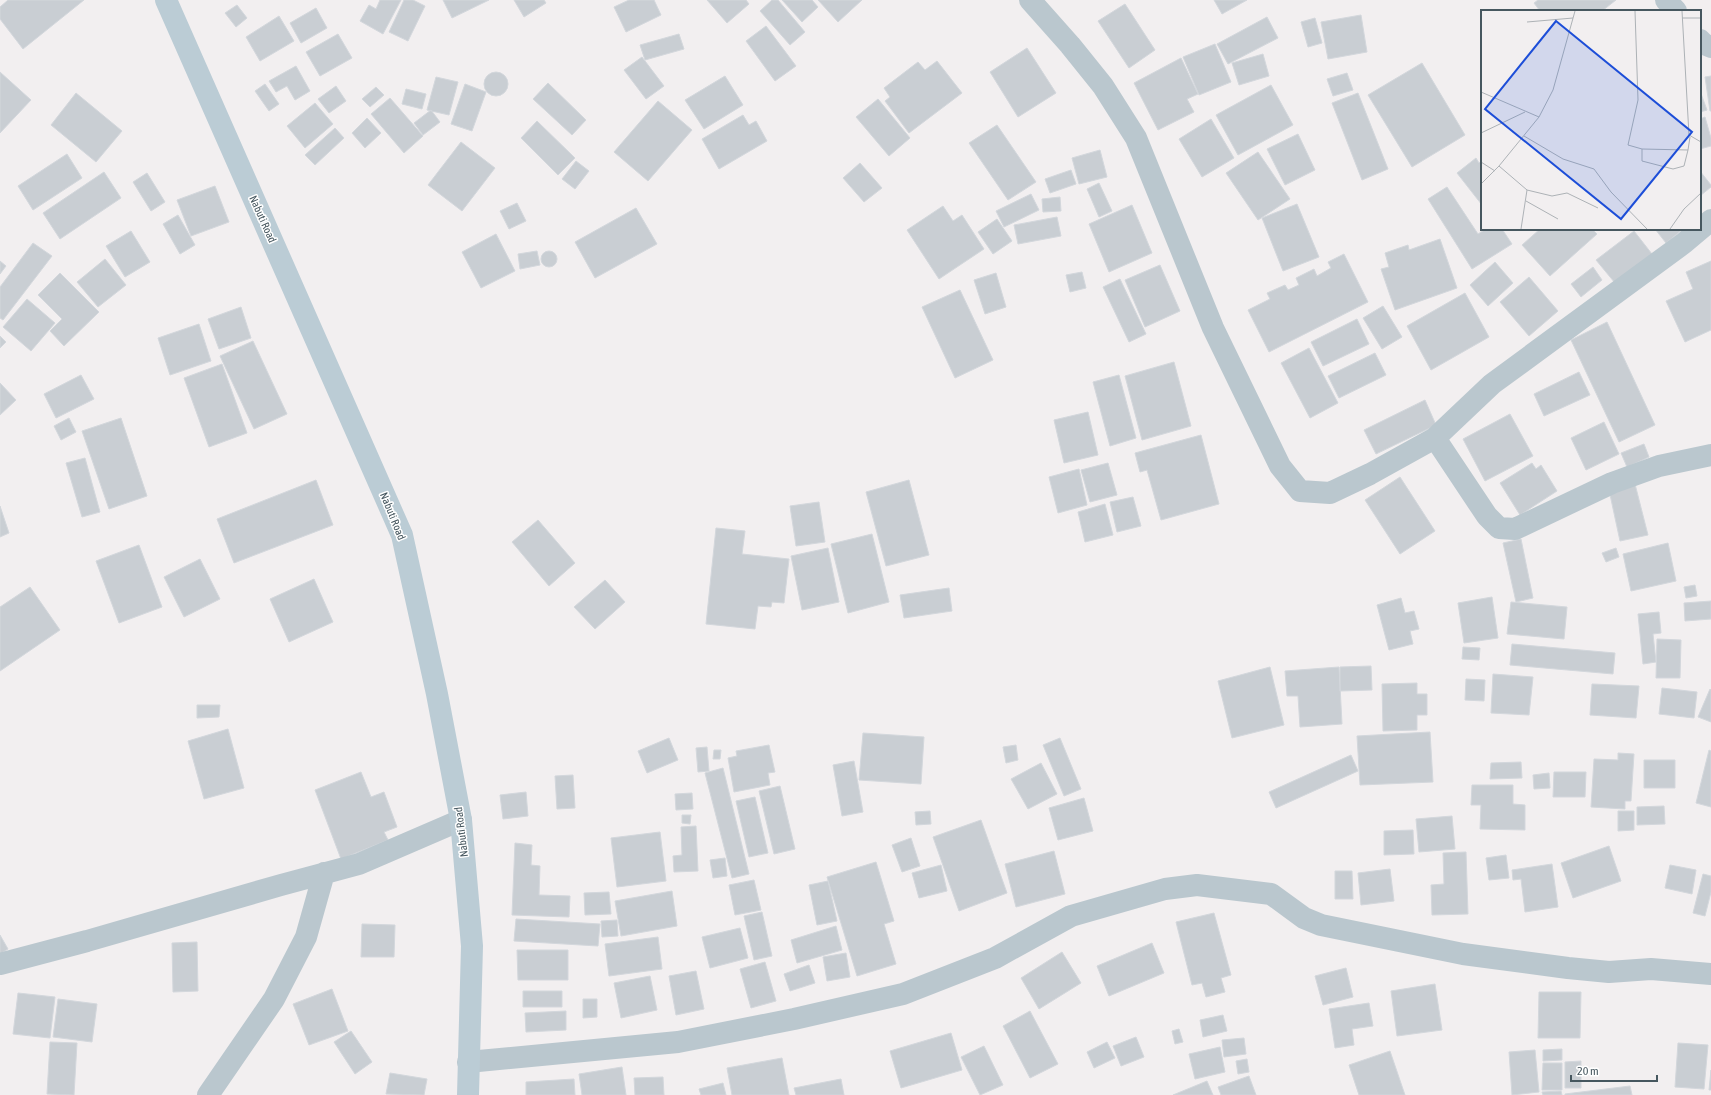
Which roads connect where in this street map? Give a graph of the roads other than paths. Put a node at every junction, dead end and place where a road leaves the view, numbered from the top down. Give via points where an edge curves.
1 (166, 0) edge
2 (1030, 0) edge
3 (1666, 0) edge
4 (1675, 10) edge
5 (1701, 41) edge
6 (1711, 47) edge
7 (1711, 220) edge
8 (1701, 229) edge
9 (1699, 230) edge
10 (1435, 438) junction
11 (1711, 455) edge
12 (461, 820) junction
13 (324, 873) junction
14 (0, 964) edge
15 (1711, 974) edge
16 (468, 1062) junction
17 (208, 1095) edge
18 (468, 1095) edge

1 - 12 street, Nabuti Road via 402,535 437,694
2 - 10 street via 1103,86 1136,138 1213,328 1280,466 1300,491 1330,493
3 - 4 street
5 - 6 street
7 - 8 street
9 - 10 street via 1492,384
10 - 11 street via 1486,516 1499,528 1515,529 1612,483 1659,466
12 - 13 street via 359,864
12 - 16 street, Nabuti Road via 472,946
13 - 14 street
13 - 17 street via 306,937 274,999
15 - 16 street via 1651,970 1609,972 1463,954 1321,925 1304,918 1271,894 1197,886 1165,889 1071,916 995,958 904,994 678,1042
16 - 18 street, Nabuti Road

